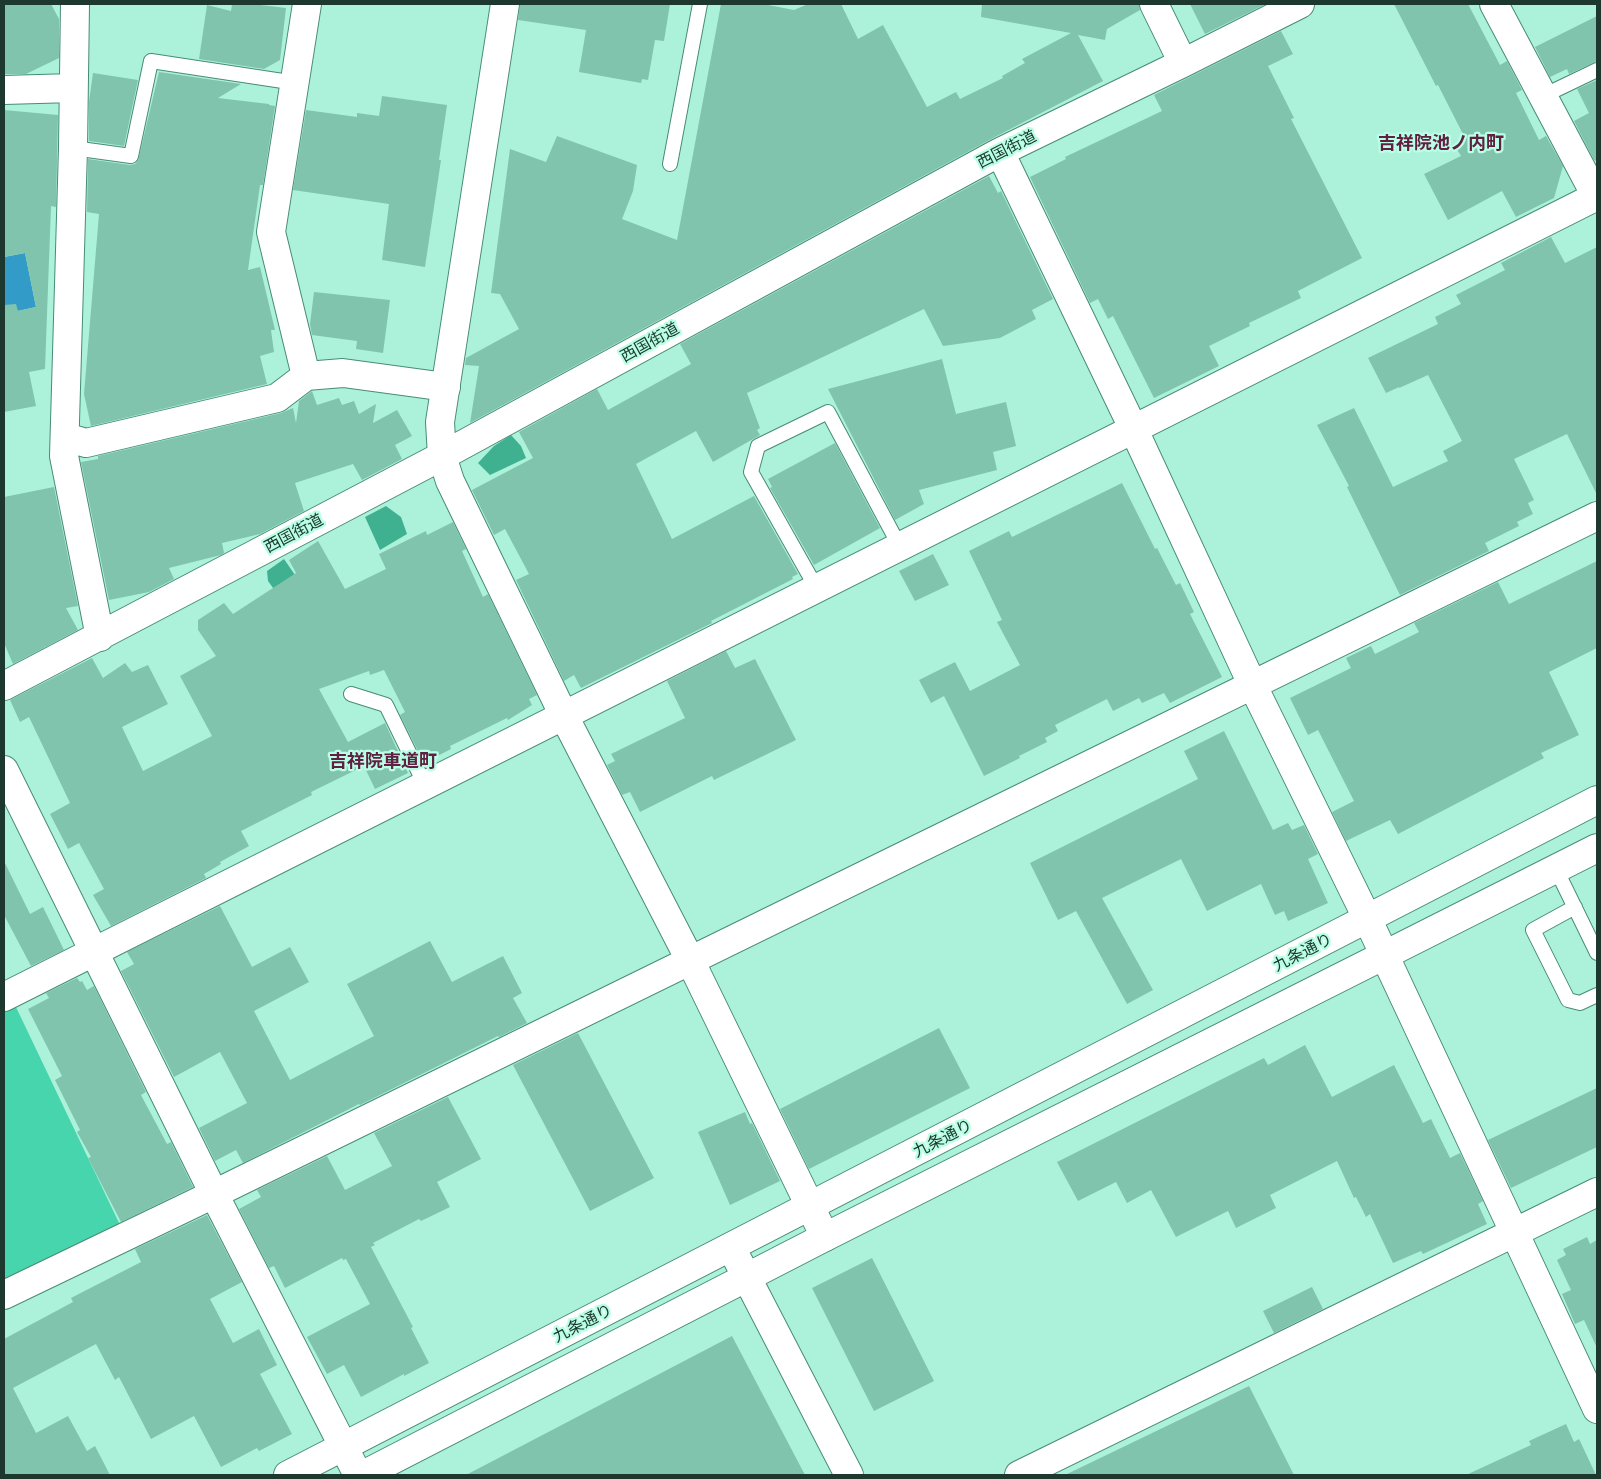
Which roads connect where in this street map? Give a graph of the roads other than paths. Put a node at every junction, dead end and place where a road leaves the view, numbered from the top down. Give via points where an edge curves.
1 (75, 4) edge
2 (307, 4) edge
3 (505, 4) edge
4 (700, 4) edge
5 (1154, 4) edge
6 (1300, 4) edge
7 (1494, 4) edge
8 (1183, 63) junction
9 (1597, 70) edge
10 (296, 83) junction
11 (73, 88) junction
12 (4, 90) edge
13 (1543, 96) junction
14 (73, 148) junction
15 (1000, 152) junction
16 (670, 164) dead end
17 (1597, 197) edge
18 (306, 376) junction
19 (446, 387) junction
20 (1134, 430) junction
21 (65, 437) junction
22 (442, 456) junction
23 (1597, 516) edge
24 (900, 547) junction
25 (817, 589) junction
26 (100, 637) junction
27 (1252, 684) junction
28 (4, 686) edge
29 (350, 694) dead end
30 (564, 716) junction
31 (4, 770) edge
32 (425, 785) junction
33 (1597, 800) edge
34 (1597, 848) edge
35 (1556, 869) junction
36 (1575, 907) junction
37 (1368, 920) junction
38 (94, 952) junction
39 (1597, 953) edge
40 (1385, 955) junction
41 (690, 960) junction
42 (1597, 995) edge
43 (4, 997) edge
44 (1597, 1192) edge
45 (214, 1194) junction
46 (810, 1207) junction
47 (1515, 1233) junction
48 (825, 1237) junction
49 (731, 1247) junction
50 (748, 1277) junction
51 (4, 1295) edge
52 (1597, 1409) edge
53 (343, 1447) junction
54 (288, 1475) edge
55 (358, 1475) edge
56 (363, 1475) edge
57 (849, 1475) edge
58 (1019, 1475) edge

1 - 11 main road
2 - 10 main road
3 - 19 main road
4 - 16 lane
5 - 8 main road
6 - 8 main road, 西国街道
7 - 13 main road
8 - 15 main road, 西国街道
9 - 13 lane
10 - 14 lane via 151,61 132,156
10 - 18 main road via 271,232
11 - 12 main road
11 - 14 main road
13 - 17 main road
14 - 21 main road
15 - 20 main road
15 - 22 main road, 西国街道
17 - 20 main road
18 - 19 main road via 343,373
18 - 21 main road via 277,398 86,443
19 - 22 main road via 440,422
20 - 24 main road
20 - 27 main road
21 - 26 main road via 64,456
22 - 26 main road, 西国街道
22 - 30 main road via 450,482
23 - 27 main road
24 - 25 main road
24 - 25 lane via 828,412 758,446 751,472
25 - 30 main road
26 - 28 main road, 西国街道
27 - 37 main road
27 - 41 main road
29 - 32 lane via 386,705
30 - 32 main road
30 - 41 main road
31 - 38 main road
32 - 38 main road
33 - 37 main road, 九条通り
34 - 35 main road, 九条通り
35 - 36 lane
35 - 40 main road, 九条通り
36 - 39 lane
36 - 42 lane via 1533,930 1568,1000 1580,1003
37 - 40 main road
37 - 46 main road, 九条通り
38 - 43 main road
38 - 45 main road
40 - 47 main road
40 - 48 main road, 九条通り
41 - 45 main road
41 - 46 main road
44 - 47 main road
45 - 51 main road
45 - 53 main road
46 - 48 main road
46 - 49 main road, 九条通り
47 - 52 main road
47 - 58 main road
48 - 50 main road, 九条通り
49 - 50 main road
49 - 53 main road, 九条通り
50 - 56 main road, 九条通り
50 - 57 main road
53 - 54 main road, 九条通り
53 - 55 main road

